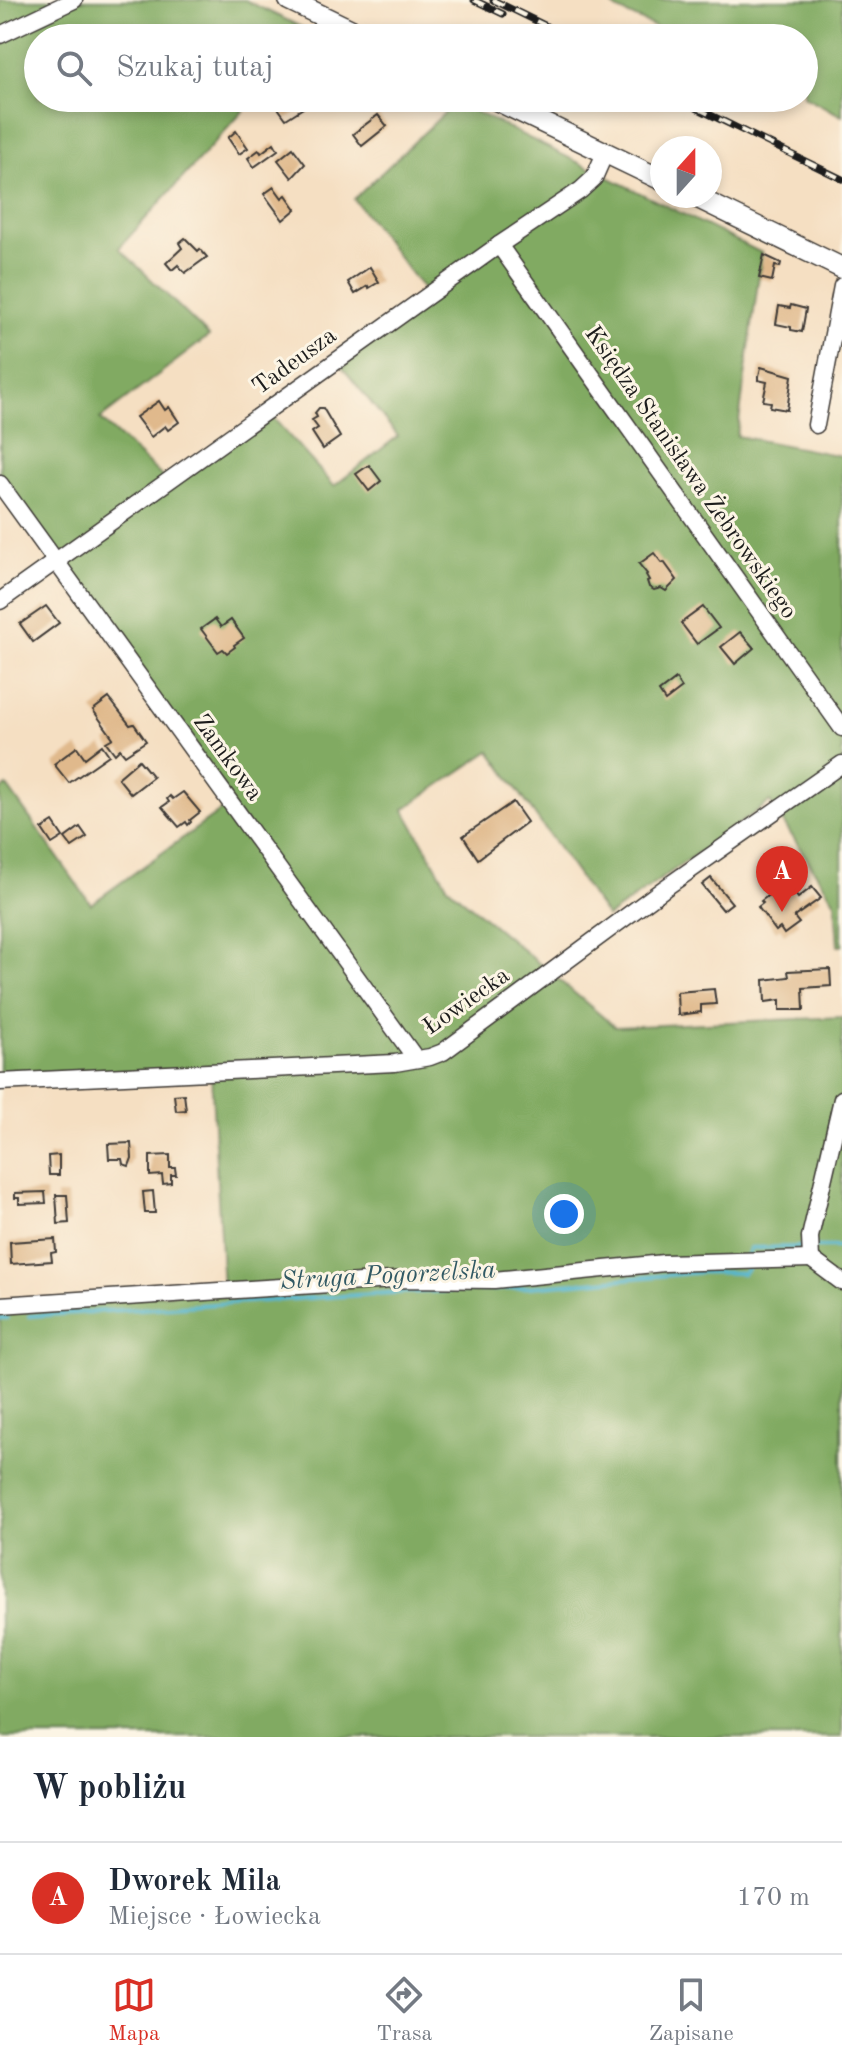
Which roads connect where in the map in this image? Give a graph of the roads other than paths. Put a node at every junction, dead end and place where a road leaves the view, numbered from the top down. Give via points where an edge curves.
1 (74, 0) edge
2 (289, 0) edge
3 (339, 24) edge
4 (0, 35) edge
5 (521, 112) edge
6 (605, 153) junction
7 (650, 174) edge
8 (719, 208) edge
9 (499, 245) junction
10 (842, 268) edge
11 (842, 286) edge
12 (816, 425) dead end
13 (0, 484) edge
14 (55, 560) junction
15 (0, 601) edge
16 (842, 728) edge
17 (842, 764) edge
18 (416, 1059) junction
19 (0, 1082) edge
20 (842, 1099) edge
21 (811, 1249) junction
22 (842, 1282) edge
23 (0, 1305) edge

1 - 4 street
2 - 3 main road
5 - 6 main road
6 - 7 main road
6 - 9 street, Tadeusza via 594,178 581,190
8 - 10 main road
9 - 14 street, Tadeusza
9 - 16 street, Księdza Stanisława Żebrowskiego
11 - 12 street
13 - 14 street, Zamkowa
14 - 15 street, Tadeusza
14 - 18 street, Zamkowa
17 - 18 street, Łowiecka via 443,1052
18 - 19 street, Łowiecka
20 - 21 street
21 - 22 street
21 - 23 street via 494,1280 408,1279

